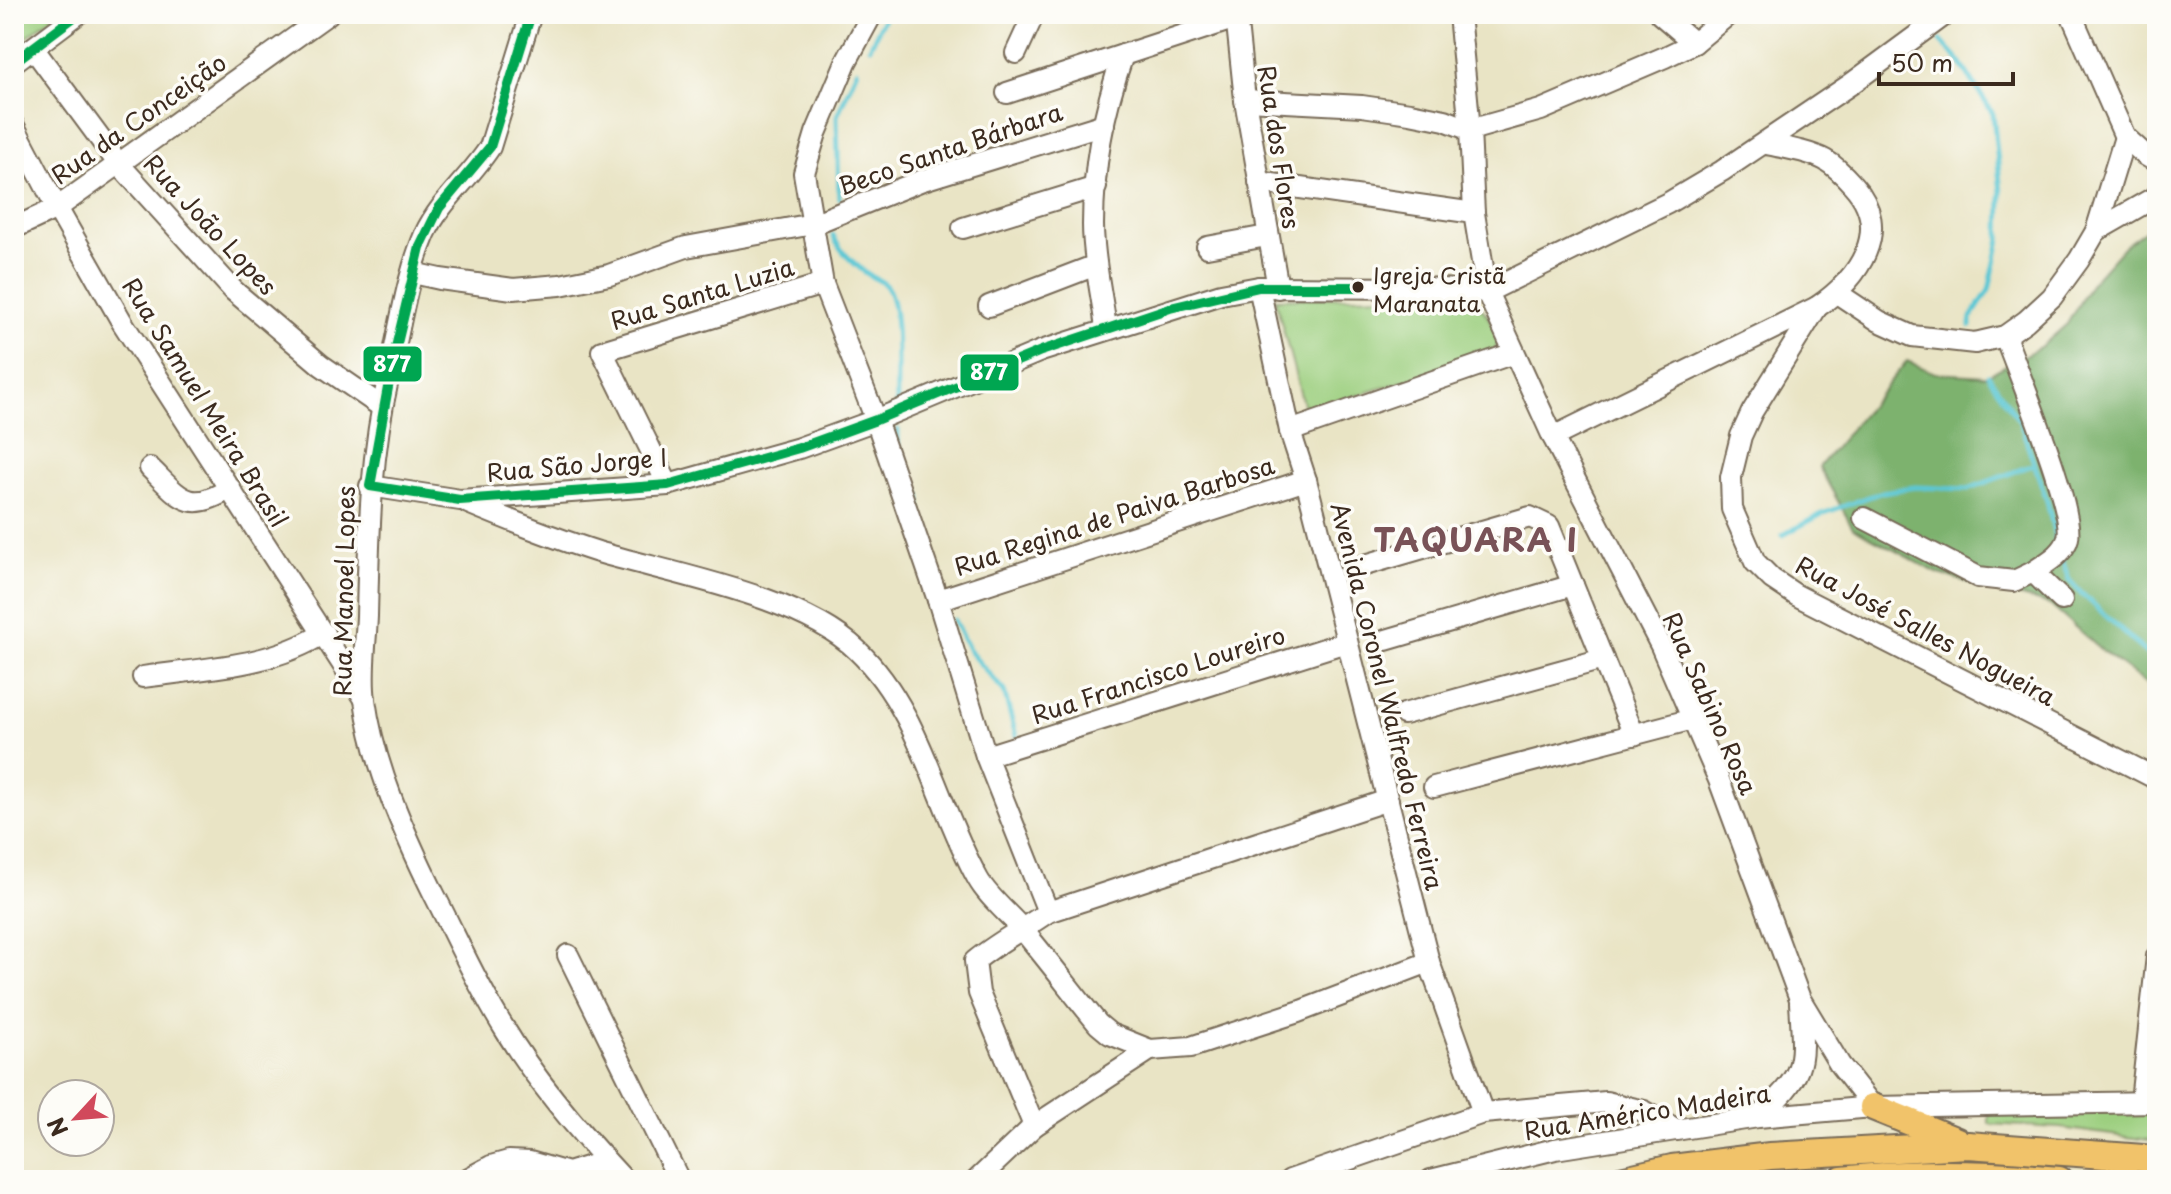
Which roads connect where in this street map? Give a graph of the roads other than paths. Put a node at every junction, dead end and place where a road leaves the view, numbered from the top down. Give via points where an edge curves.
1 (78, 14) edge
2 (328, 14) edge
3 (531, 14) edge
4 (872, 14) edge
5 (1034, 14) edge
6 (1459, 14) edge
7 (1660, 14) edge
8 (1729, 14) edge
9 (2071, 14) edge
10 (1943, 15) edge
11 (1236, 16) edge
12 (1694, 43) junction
13 (33, 48) junction
14 (1016, 53) dead end
15 (1123, 55) junction
16 (14, 62) edge
17 (1007, 93) dead end
18 (1245, 100) junction
19 (1104, 124) junction
20 (14, 126) edge
21 (1470, 130) junction
22 (2125, 137) junction
23 (1766, 144) junction
24 (2157, 162) edge
25 (118, 163) junction
26 (1259, 182) junction
27 (1096, 187) junction
28 (2157, 196) edge
29 (57, 208) junction
30 (1474, 213) junction
31 (813, 224) junction
32 (14, 228) edge
33 (963, 228) dead end
34 (2096, 231) junction
35 (1267, 236) junction
36 (1207, 247) dead end
37 (1096, 265) junction
38 (413, 273) junction
39 (823, 284) junction
40 (1268, 287) junction
41 (1487, 292) junction
42 (1837, 293) junction
43 (989, 306) dead end
44 (1817, 307) junction
45 (1106, 329) junction
46 (2005, 336) junction
47 (1514, 353) junction
48 (382, 407) junction
49 (876, 420) junction
50 (1290, 431) junction
51 (1553, 437) junction
52 (150, 468) dead end
53 (1306, 480) junction
54 (668, 485) junction
55 (370, 486) junction
56 (230, 488) junction
57 (460, 500) junction
58 (1864, 518) dead end
59 (1365, 565) dead end
60 (2033, 572) junction
61 (1573, 585) junction
62 (938, 600) junction
63 (2062, 600) dead end
64 (324, 633) junction
65 (1386, 640) dead end
66 (1346, 642) junction
67 (1603, 659) junction
68 (143, 677) dead end
69 (365, 699) junction
70 (1404, 714) dead end
71 (1693, 719) junction
72 (1634, 735) junction
73 (986, 756) junction
74 (2157, 779) edge
75 (1434, 787) dead end
76 (1388, 800) junction
77 (1048, 912) junction
78 (1022, 930) junction
79 (568, 955) dead end
80 (2157, 956) edge
81 (1429, 962) junction
82 (1800, 999) junction
83 (1150, 1050) junction
84 (2149, 1102) edge
85 (1873, 1107) junction
86 (1483, 1113) junction
87 (1758, 1117) junction
88 (1034, 1126) junction
89 (1677, 1130) junction
90 (1968, 1145) junction
91 (2157, 1159) edge
92 (606, 1161) junction
93 (465, 1180) edge
94 (624, 1180) edge
95 (679, 1180) edge
96 (977, 1180) edge
97 (1290, 1180) edge
98 (1431, 1180) edge
99 (1620, 1180) edge
100 (1842, 1180) edge
101 (2059, 1180) edge

1 - 13 street
2 - 25 street, Rua da Conceição
3 - 38 street, Rua Manoel Lopes via 490,147 440,207
4 - 31 street via 846,62 804,173
5 - 14 street
6 - 21 street
7 - 12 street
8 - 12 street
9 - 22 street
10 - 23 street
11 - 15 street
11 - 18 street, Rua dos Flores
12 - 21 street via 1581,95
13 - 16 street
13 - 25 street, Rua João Lopes
15 - 17 street
15 - 19 street
18 - 21 street via 1362,106 1445,120
18 - 26 street, Rua dos Flores
19 - 27 street
19 - 31 street, Beco Santa Bárbara via 920,181
20 - 29 street, Rua Samuel Meira Brasil
21 - 30 street
22 - 24 street
22 - 34 street
23 - 41 street via 1668,203
23 - 42 street via 1827,161 1861,194 1871,219 1871,240
25 - 29 street, Rua da Conceição
25 - 48 street, Rua João Lopes via 234,291 321,365
26 - 30 street
26 - 35 street, Rua dos Flores
27 - 33 street
27 - 37 street
28 - 34 street
29 - 32 street, Rua da Conceição
29 - 56 street, Rua Samuel Meira Brasil via 122,322
30 - 41 street
31 - 38 street, Beco Santa Bárbara via 686,247 609,275 560,285 513,289
31 - 39 street
34 - 46 street via 2052,297
35 - 36 street
35 - 40 street, Rua dos Flores
37 - 43 street
37 - 45 street
38 - 48 street, Rua Manoel Lopes
39 - 49 street
39 - 54 street, Rua Santa Luzia via 602,351
40 - 41 street, Rua São Jorge I
40 - 45 street, Rua São Jorge I via 1183,304
40 - 50 street, Avenida Coronel Walfredo Ferreira
41 - 47 street, Rua Sabino Rosa
42 - 44 street
42 - 46 street via 1912,336 1975,343
44 - 51 street
44 - 74 street, Rua José Salles Nogueira via 1752,412 1731,477 1732,509 1755,562 1796,595
45 - 49 street, Rua São Jorge I
46 - 60 street via 2070,526 2067,542
47 - 50 street
47 - 51 street, Rua Sabino Rosa
48 - 55 street, Rua Manoel Lopes
49 - 54 street, Rua São Jorge I
49 - 62 street
50 - 53 street, Avenida Coronel Walfredo Ferreira
51 - 71 street, Rua Sabino Rosa
52 - 56 street via 184,501 199,503
53 - 62 street, Rua Regina de Paiva Barbosa
53 - 66 street, Avenida Coronel Walfredo Ferreira
54 - 57 street, Rua São Jorge I
55 - 57 street, Rua São Jorge I
55 - 69 street, Rua Manoel Lopes
56 - 64 street, Rua Samuel Meira Brasil
57 - 78 street via 548,536 751,595 816,621 856,648 903,708 980,883
58 - 60 street via 1978,577 2014,581
59 - 61 street via 1530,517 1549,526
60 - 63 street
61 - 65 street
61 - 67 street
62 - 73 street
64 - 68 street via 274,658
64 - 69 street, Rua Samuel Meira Brasil
66 - 73 street, Rua Francisco Loureiro
66 - 76 street, Avenida Coronel Walfredo Ferreira
67 - 70 street
67 - 72 street
69 - 92 street, Rua Manoel Lopes via 394,803 462,954 539,1081
71 - 72 street
71 - 82 street, Rua Sabino Rosa
72 - 75 street
73 - 77 street
76 - 77 street
76 - 81 street, Avenida Coronel Walfredo Ferreira
77 - 78 street
78 - 83 street via 1098,1024
78 - 88 street via 975,961 979,993
79 - 95 street
80 - 84 street
81 - 83 street via 1222,1039
81 - 86 street, Avenida Coronel Walfredo Ferreira
82 - 85 street, Rua Sabino Rosa
82 - 87 street, Rua Sabino Rosa via 1801,1066 1792,1084
83 - 88 street
84 - 85 street, Rua Américo Madeira
85 - 87 street, Rua Américo Madeira
85 - 90 main road
86 - 89 street via 1606,1102 1644,1111
86 - 97 street
87 - 89 street, Rua Américo Madeira
88 - 96 street
89 - 98 street, Rua Américo Madeira via 1555,1149
90 - 91 main road
90 - 99 main road via 1770,1156
92 - 93 street via 568,1173 509,1161
92 - 94 street, Rua Manoel Lopes
100 - 101 main road via 1990,1175

